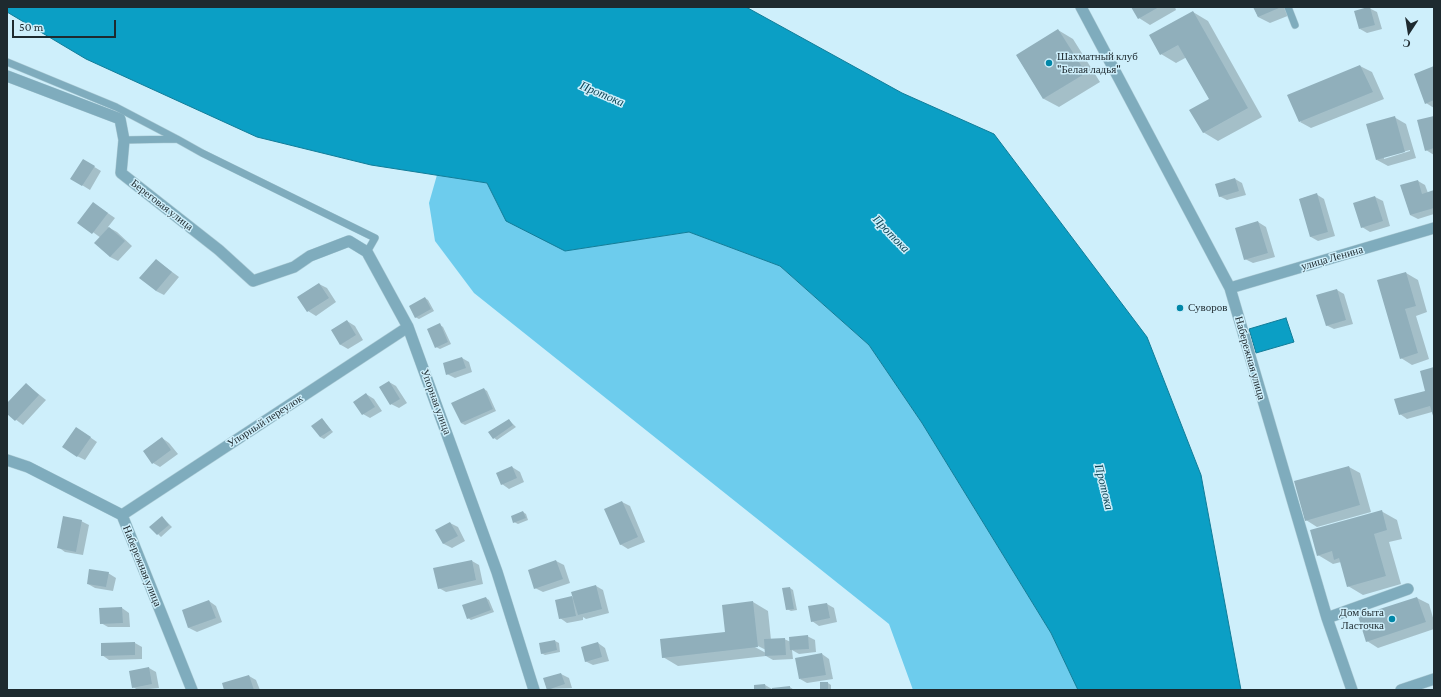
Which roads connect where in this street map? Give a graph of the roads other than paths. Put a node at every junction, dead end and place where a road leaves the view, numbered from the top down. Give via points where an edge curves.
1 (1081, 7) edge
2 (1288, 7) edge
3 (1294, 25) dead end
4 (7, 62) edge
5 (7, 76) edge
6 (177, 139) junction
7 (124, 140) junction
8 (1434, 228) edge
9 (367, 252) junction
10 (244, 272) joint
11 (1230, 288) junction
12 (408, 327) junction
13 (7, 460) edge
14 (122, 515) junction
15 (1408, 589) dead end
16 (1327, 618) junction
17 (1434, 679) edge
18 (192, 690) edge
19 (534, 690) edge
20 (1352, 690) edge
21 (1401, 690) edge

1 - 11 street, Набережная улица
2 - 3 lane
4 - 6 lane via 116,107
5 - 7 street, Береговая улица via 120,119
6 - 7 lane
6 - 9 lane via 375,238
7 - 10 street, Береговая улица via 121,173
8 - 11 street, улица Ленина
9 - 10 street, Упорная улица via 349,241 310,256 294,267 253,281
9 - 12 street, Упорная улица
11 - 16 street, Набережная улица
12 - 14 street, Упорный переулок
12 - 19 street, Упорная улица via 497,572
13 - 14 street, Набережная улица via 28,467
14 - 18 street, Набережная улица
15 - 16 street
16 - 20 street, Набережная улица
17 - 21 street

